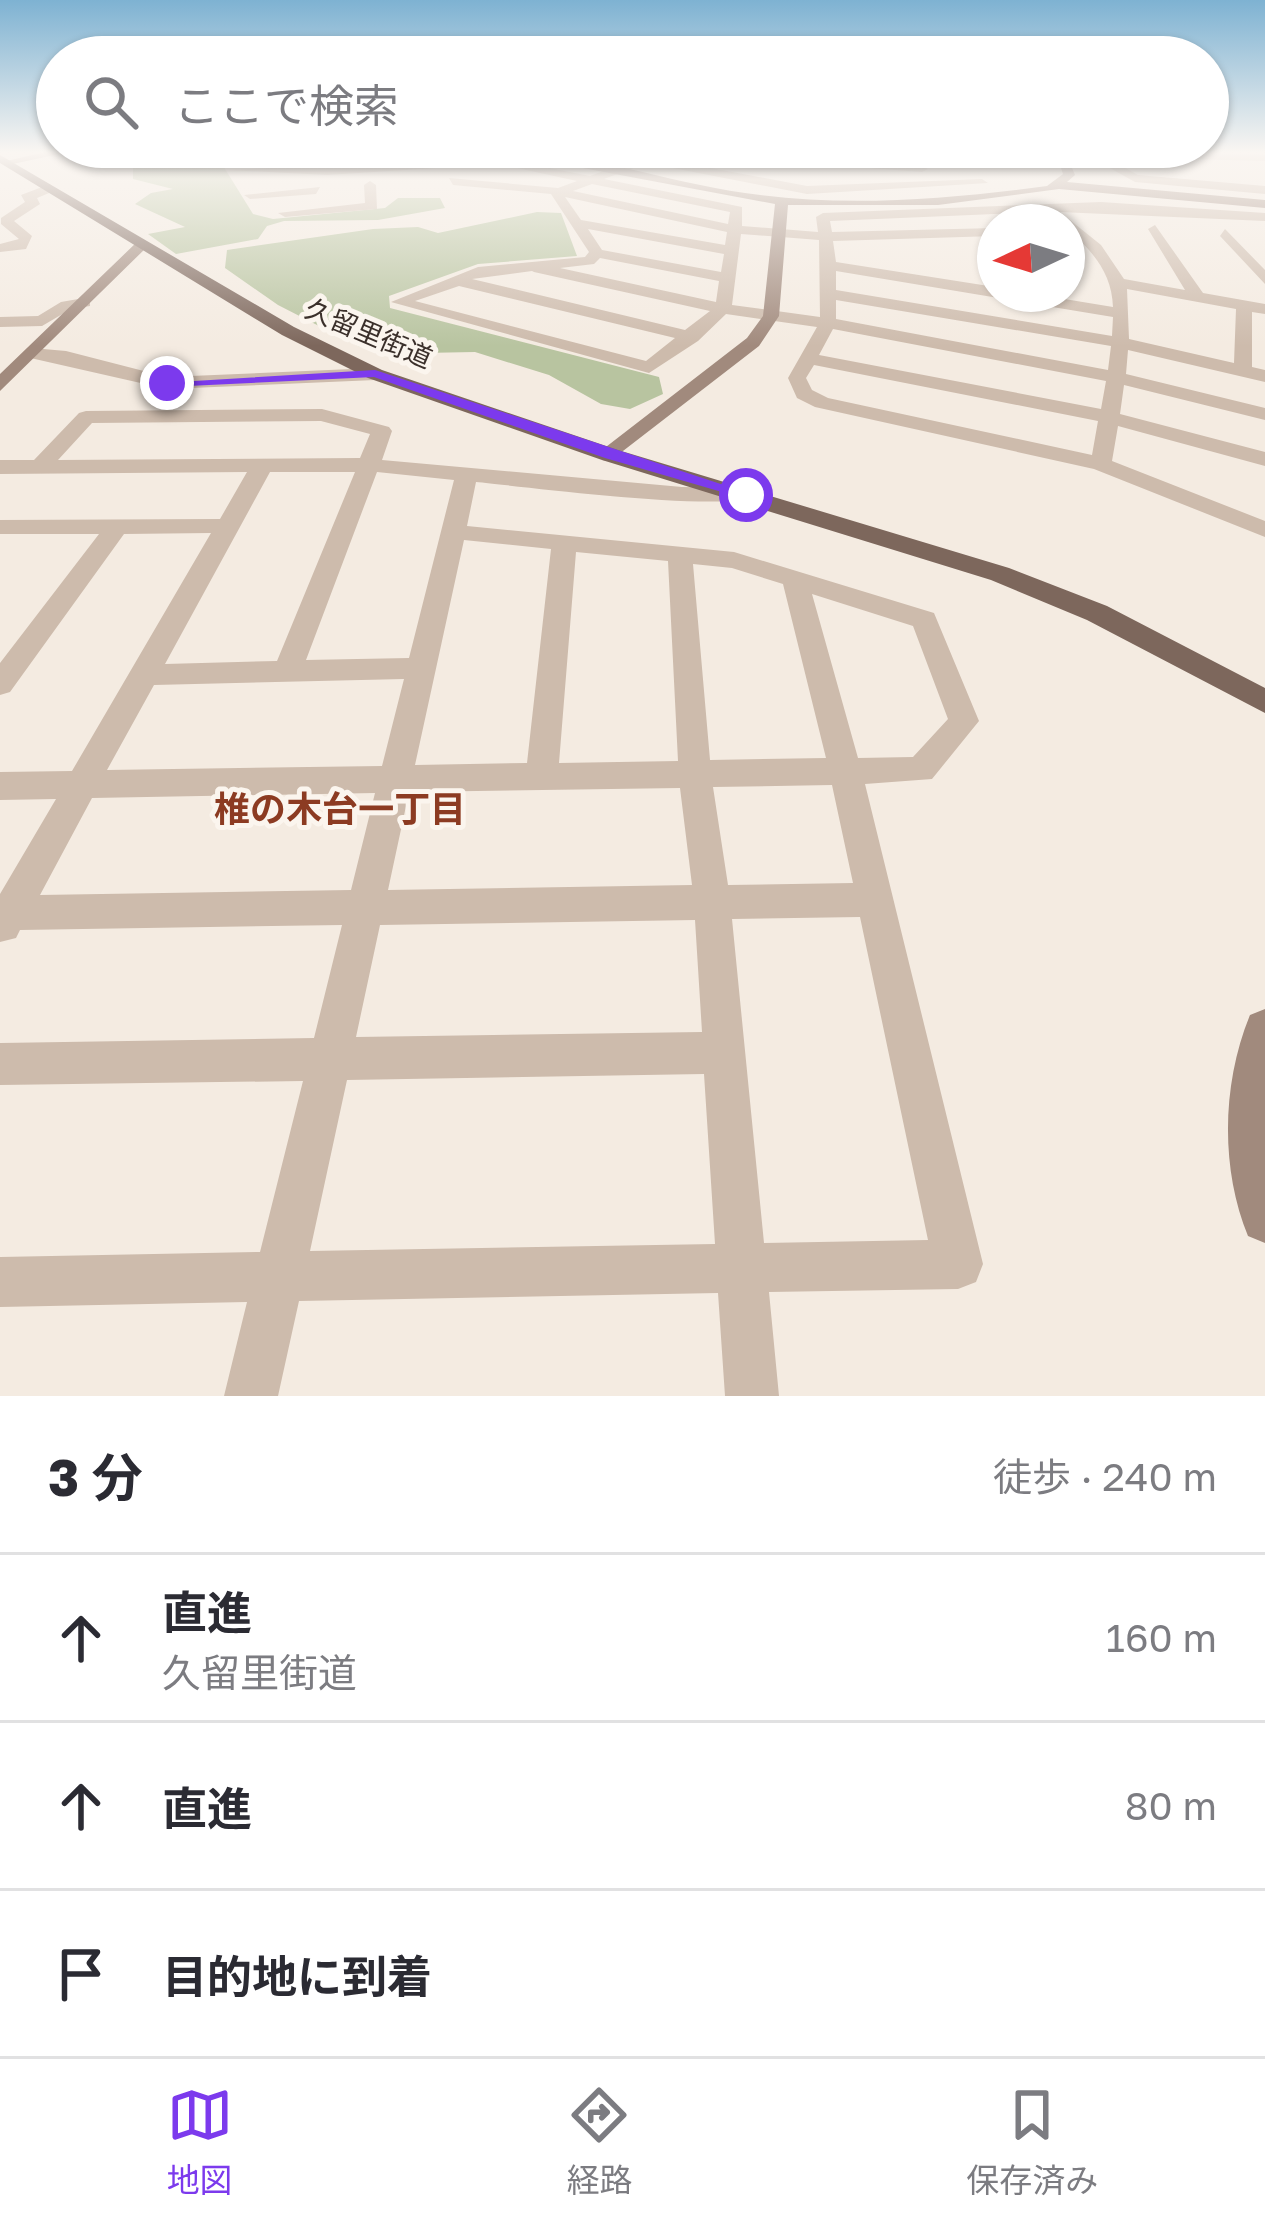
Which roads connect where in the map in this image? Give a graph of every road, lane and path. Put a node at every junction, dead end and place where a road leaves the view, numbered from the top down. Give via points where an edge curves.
1 (14, 216) edge
2 (97, 216) edge
3 (571, 216) edge
4 (671, 216) edge
5 (736, 216) edge
6 (781, 216) edge
7 (846, 216) edge
8 (935, 216) edge
9 (575, 223) junction
10 (735, 229) junction
11 (1179, 230) dead end
12 (1203, 232) dead end
13 (977, 233) edge
14 (1226, 233) junction
15 (779, 234) junction
16 (954, 234) junction
17 (1085, 234) edge
18 (1245, 235) dead end
19 (824, 237) junction
20 (894, 237) junction
21 (143, 244) junction
22 (0, 248) edge
23 (732, 251) junction
24 (596, 253) junction
25 (829, 265) junction
26 (534, 266) junction
27 (895, 276) junction
28 (728, 278) junction
29 (1265, 279) edge
30 (453, 280) junction
31 (1119, 283) junction
32 (964, 287) junction
33 (977, 289) edge
34 (832, 294) junction
35 (1197, 297) junction
36 (83, 303) junction
37 (1085, 306) edge
38 (1244, 306) junction
39 (723, 309) junction
40 (1265, 309) edge
41 (1120, 313) junction
42 (771, 316) junction
43 (0, 322) edge
44 (828, 323) junction
45 (692, 337) junction
46 (1117, 342) junction
47 (32, 353) junction
48 (808, 358) junction
49 (1243, 370) junction
50 (375, 374) junction
51 (1265, 376) edge
52 (1116, 377) junction
53 (0, 385) edge
54 (1265, 414) edge
55 (1109, 417) junction
56 (610, 455) junction
57 (1265, 459) edge
58 (263, 464) junction
59 (1101, 464) junction
60 (368, 465) junction
61 (0, 466) edge
62 (41, 466) junction
63 (467, 473) junction
64 (746, 495) junction
65 (117, 526) junction
66 (229, 526) junction
67 (0, 527) edge
68 (1265, 530) edge
69 (454, 532) junction
70 (564, 544) junction
71 (680, 557) junction
72 (795, 580) junction
73 (422, 668) junction
74 (287, 671) junction
75 (144, 675) junction
76 (0, 684) edge
77 (1265, 688) edge
78 (1265, 702) edge
79 (846, 773) junction
80 (695, 775) junction
81 (542, 777) junction
82 (396, 780) junction
83 (82, 785) junction
84 (0, 786) edge
85 (874, 900) junction
86 (712, 902) junction
87 (365, 907) junction
88 (3, 919) edge
89 (1265, 1030) edge
90 (724, 1053) junction
91 (330, 1059) junction
92 (0, 1064) edge
93 (1265, 1219) edge
94 (742, 1268) junction
95 (279, 1276) junction
96 (0, 1282) edge
97 (251, 1396) edge
98 (752, 1396) edge

1 - 22 street via 6,221 27,239
2 - 21 main road, 久留里街道
3 - 9 street
4 - 10 street
5 - 10 street
6 - 15 street
7 - 19 street via 823,217
8 - 16 street
9 - 23 street
9 - 24 street
10 - 15 street
10 - 23 street
11 - 35 street via 1148,228
12 - 14 street
13 - 16 street
14 - 18 street
14 - 29 street
15 - 19 street
15 - 42 street
16 - 20 street
16 - 32 street
17 - 31 street
19 - 20 street
19 - 25 street
20 - 27 street
21 - 36 street
21 - 50 main road, 久留里街道
23 - 28 street
24 - 26 street via 589,261
24 - 28 street
25 - 27 street
25 - 34 street
26 - 30 street
26 - 39 street
27 - 32 street
28 - 39 street
30 - 45 street
30 - 45 street via 399,302 649,367
31 - 35 street
31 - 41 street
32 - 33 street
34 - 44 street
34 - 46 street
35 - 38 street
36 - 43 street via 42,320
36 - 47 street
37 - 41 street
38 - 40 street
38 - 49 street
39 - 42 street
39 - 45 street
41 - 46 street
42 - 44 street
42 - 56 street via 753,342
44 - 48 street
44 - 52 street
46 - 49 street
46 - 52 street
47 - 50 street via 167,383
47 - 53 street
48 - 55 street
48 - 59 street via 797,378 804,394 822,403
49 - 51 street
50 - 56 main road, 久留里街道
52 - 54 street
52 - 55 street
55 - 57 street
55 - 59 street
56 - 64 main road, 久留里街道
58 - 60 street
58 - 62 street
58 - 66 street
59 - 68 street
60 - 62 street via 382,431 298,416 86,417
60 - 63 street
60 - 74 street
61 - 62 street
63 - 64 street
63 - 69 street
64 - 77 main road, 久留里街道 via 1005,560 1108,603
64 - 78 main road, 久留里街道 via 1000,574 1097,613
65 - 66 street
65 - 67 street
65 - 76 street
66 - 75 street
69 - 70 street
69 - 73 street
70 - 71 street
70 - 81 street
71 - 72 street via 734,560
71 - 80 street
72 - 79 street
72 - 79 street via 924,620 964,721 921,770
73 - 74 street
73 - 82 street
74 - 75 street
75 - 83 street
79 - 80 street
79 - 85 street
80 - 81 street
80 - 86 street
81 - 82 street
82 - 83 street
82 - 87 street
83 - 84 street
83 - 88 street
85 - 86 street
85 - 94 street via 958,1264
86 - 87 street
86 - 90 street
87 - 88 street
87 - 91 street
89 - 93 street via 1251,1115
90 - 91 street
90 - 94 street
91 - 92 street
91 - 95 street
94 - 95 street
94 - 98 street
95 - 96 street
95 - 97 street

